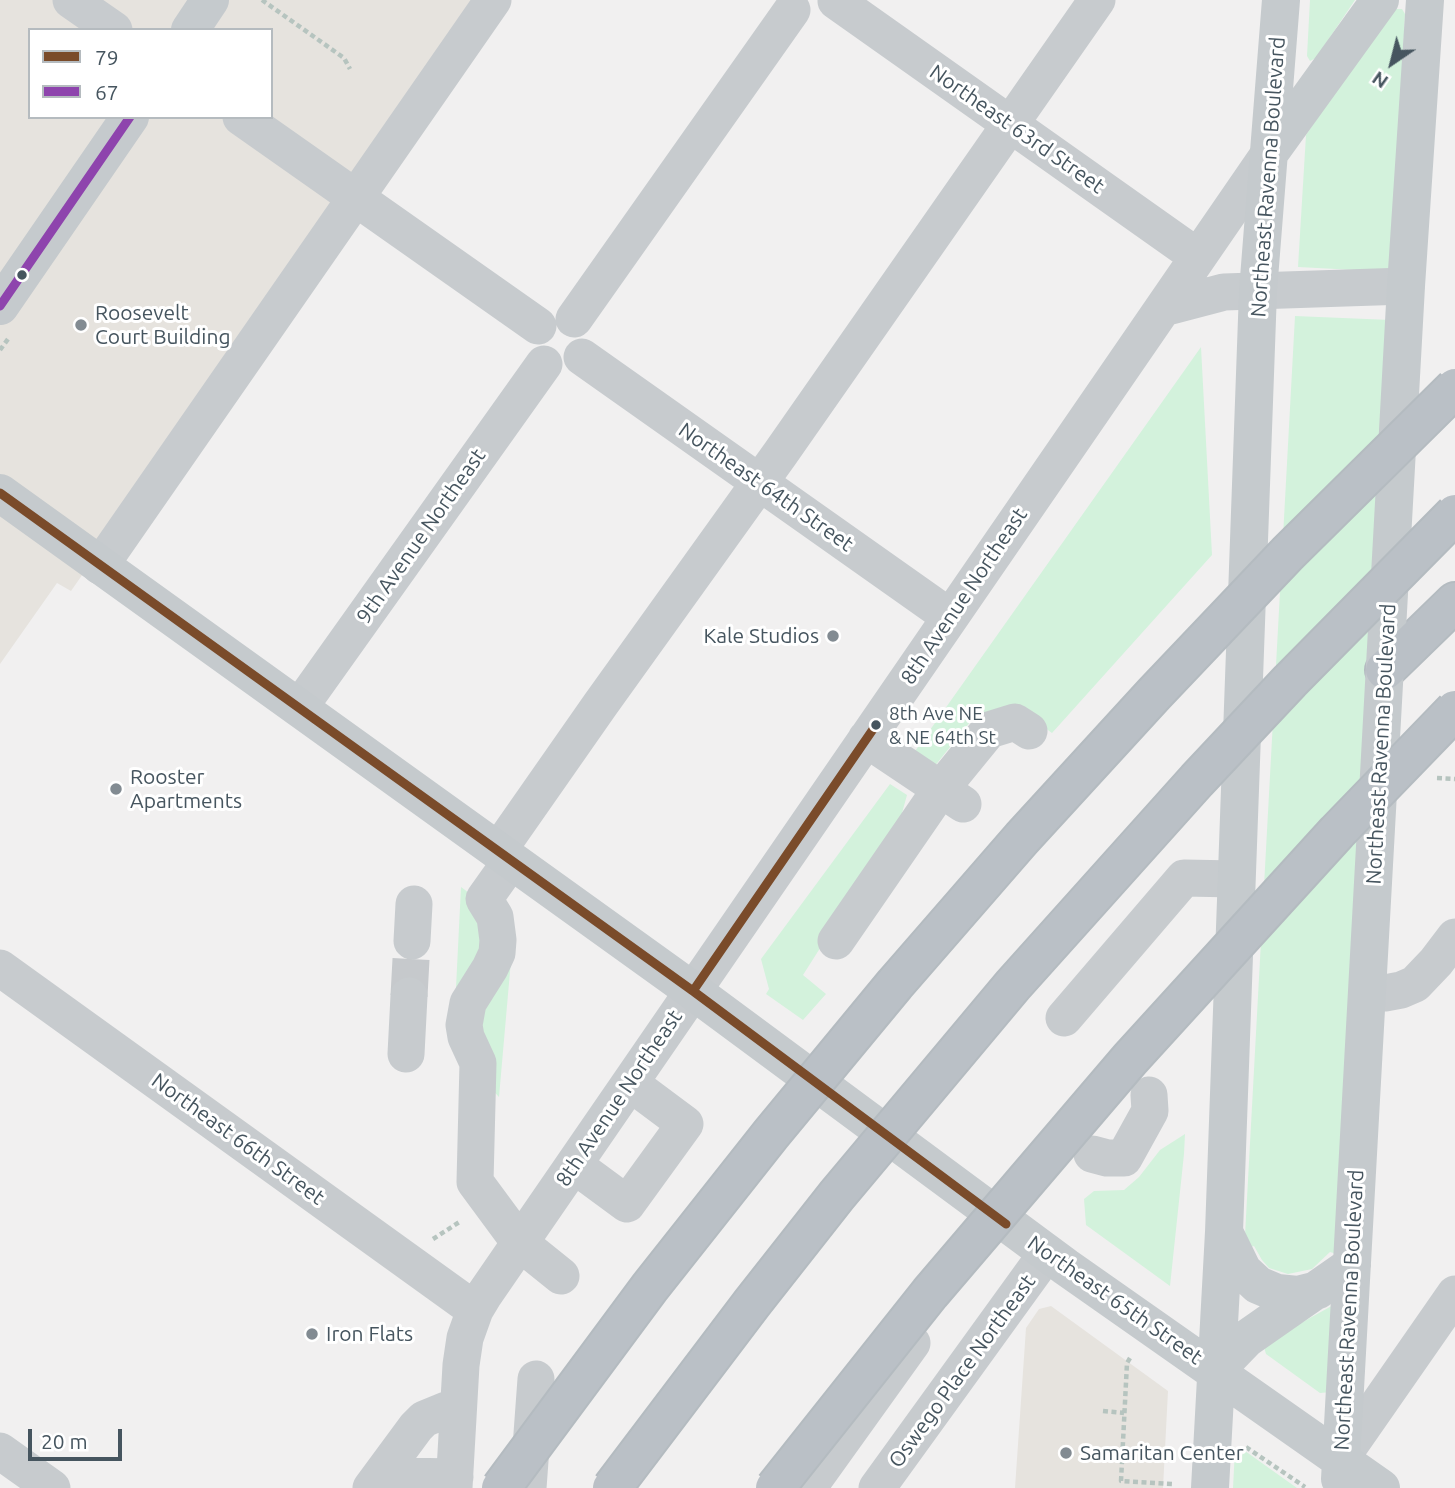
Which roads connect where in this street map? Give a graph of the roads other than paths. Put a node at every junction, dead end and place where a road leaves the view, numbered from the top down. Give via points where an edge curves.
1 (71, 0) edge
2 (210, 0) edge
3 (493, 0) edge
4 (1097, 0) edge
5 (1281, 0) edge
6 (1380, 0) edge
7 (1425, 0) edge
8 (836, 1) edge
9 (788, 5) edge
10 (111, 28) edge
11 (191, 28) edge
12 (129, 119) edge
13 (244, 119) edge
14 (1010, 124) junction
15 (1270, 151) junction
16 (355, 197) junction
17 (1198, 257) junction
18 (1406, 286) junction
19 (1258, 291) junction
20 (0, 306) edge
21 (1163, 308) junction
22 (574, 319) junction
23 (538, 326) junction
24 (582, 357) junction
25 (544, 364) junction
26 (1455, 388) edge
27 (760, 483) junction
28 (0, 494) edge
29 (1455, 514) edge
30 (100, 566) junction
31 (1455, 602) edge
32 (950, 617) junction
33 (1385, 670) junction
34 (299, 708) junction
35 (1455, 710) edge
36 (1029, 731) dead end
37 (866, 739) junction
38 (952, 797) junction
39 (504, 856) junction
40 (1236, 879) junction
41 (414, 904) dead end
42 (1455, 937) edge
43 (412, 941) tunnel mouth
44 (836, 941) dead end
45 (0, 968) edge
46 (693, 991) junction
47 (1367, 992) junction
48 (409, 996) tunnel mouth
49 (1064, 1018) dead end
50 (406, 1054) dead end
51 (630, 1083) junction
52 (1149, 1095) dead end
53 (1092, 1154) dead end
54 (574, 1165) junction
55 (1224, 1232) junction
56 (520, 1243) junction
57 (1047, 1253) junction
58 (1352, 1265) junction
59 (561, 1276) dead end
60 (1318, 1290) junction
61 (1455, 1294) edge
62 (935, 1311) dead end
63 (470, 1324) junction
64 (1216, 1370) junction
65 (536, 1379) dead end
66 (458, 1410) junction
67 (0, 1451) edge
68 (1340, 1473) edge
69 (455, 1482) edge
70 (826, 1482) edge
71 (52, 1488) edge
72 (372, 1488) edge
73 (380, 1488) edge
74 (501, 1488) edge
75 (528, 1488) edge
76 (612, 1488) edge
77 (775, 1488) edge
78 (877, 1488) edge
79 (1210, 1488) edge
80 (1381, 1488) edge

1 - 10 street
2 - 11 main road
3 - 16 street
4 - 14 street
5 - 15 main road, Northeast Ravenna Boulevard
6 - 15 main road, 8th Avenue Northeast
7 - 18 main road, Northeast Ravenna Boulevard
8 - 9 street via 812,16
8 - 14 street, Northeast 63rd Street
9 - 22 street
12 - 20 main road
13 - 16 street
14 - 17 street, Northeast 63rd Street
14 - 27 street
15 - 17 street, 8th Avenue Northeast
15 - 19 main road, Northeast Ravenna Boulevard
16 - 23 street
16 - 30 street
17 - 21 street, 8th Avenue Northeast
18 - 19 street
18 - 33 main road, Northeast Ravenna Boulevard
19 - 21 street via 1224,292
19 - 40 main road, Northeast Ravenna Boulevard
21 - 32 street, 8th Avenue Northeast
22 - 23 street via 556,315
22 - 24 street via 586,334
23 - 25 street via 532,346
24 - 25 street via 563,369
24 - 27 street, Northeast 64th Street
25 - 34 street, 9th Avenue Northeast
26 - 74 highway, bridge via 1154,694 922,953 650,1287
27 - 32 street, Northeast 64th Street
27 - 39 street
28 - 30 main road, Northeast 65th Street
29 - 76 highway, bridge via 1196,780 1013,985 829,1206
30 - 34 main road, Northeast 65th Street
31 - 33 highway
32 - 37 street, 8th Avenue Northeast
33 - 47 main road, Northeast Ravenna Boulevard
34 - 39 main road, Northeast 65th Street
35 - 77 highway, bridge via 1120,1069 930,1293
36 - 38 street via 1015,722 989,730
37 - 38 street
37 - 46 street, 8th Avenue Northeast
38 - 44 street via 898,871
39 - 46 main road, Northeast 65th Street
39 - 56 street via 484,899 495,917 495,959 465,1013 466,1037 478,1063 475,1182
40 - 49 street via 1184,878
40 - 55 main road, Northeast Ravenna Boulevard
41 - 43 street
42 - 47 street via 1415,984 1385,993
45 - 63 street, Northeast 66th Street
46 - 51 street, 8th Avenue Northeast
46 - 57 main road, Northeast 65th Street
47 - 58 main road, Northeast Ravenna Boulevard
48 - 50 street
51 - 54 street, 8th Avenue Northeast
51 - 54 street via 685,1124 627,1204
52 - 53 street via 1150,1111 1124,1158
54 - 56 street, 8th Avenue Northeast
55 - 60 main road via 1243,1271 1258,1285 1298,1295
55 - 64 main road, Northeast Ravenna Boulevard
56 - 59 street
56 - 63 street, 8th Avenue Northeast
57 - 64 main road, Northeast 65th Street
57 - 78 street, Oswego Place Northeast
58 - 60 main road
58 - 68 main road, Northeast Ravenna Boulevard
60 - 64 main road via 1246,1339
61 - 68 street
62 - 70 street via 879,1389
63 - 66 street
64 - 68 main road, Northeast 65th Street
64 - 79 main road, Northeast Ravenna Boulevard
65 - 75 street
66 - 69 street
66 - 72 street via 424,1419
67 - 71 street
68 - 80 main road, Northeast 65th Street
69 - 73 street via 402,1476

